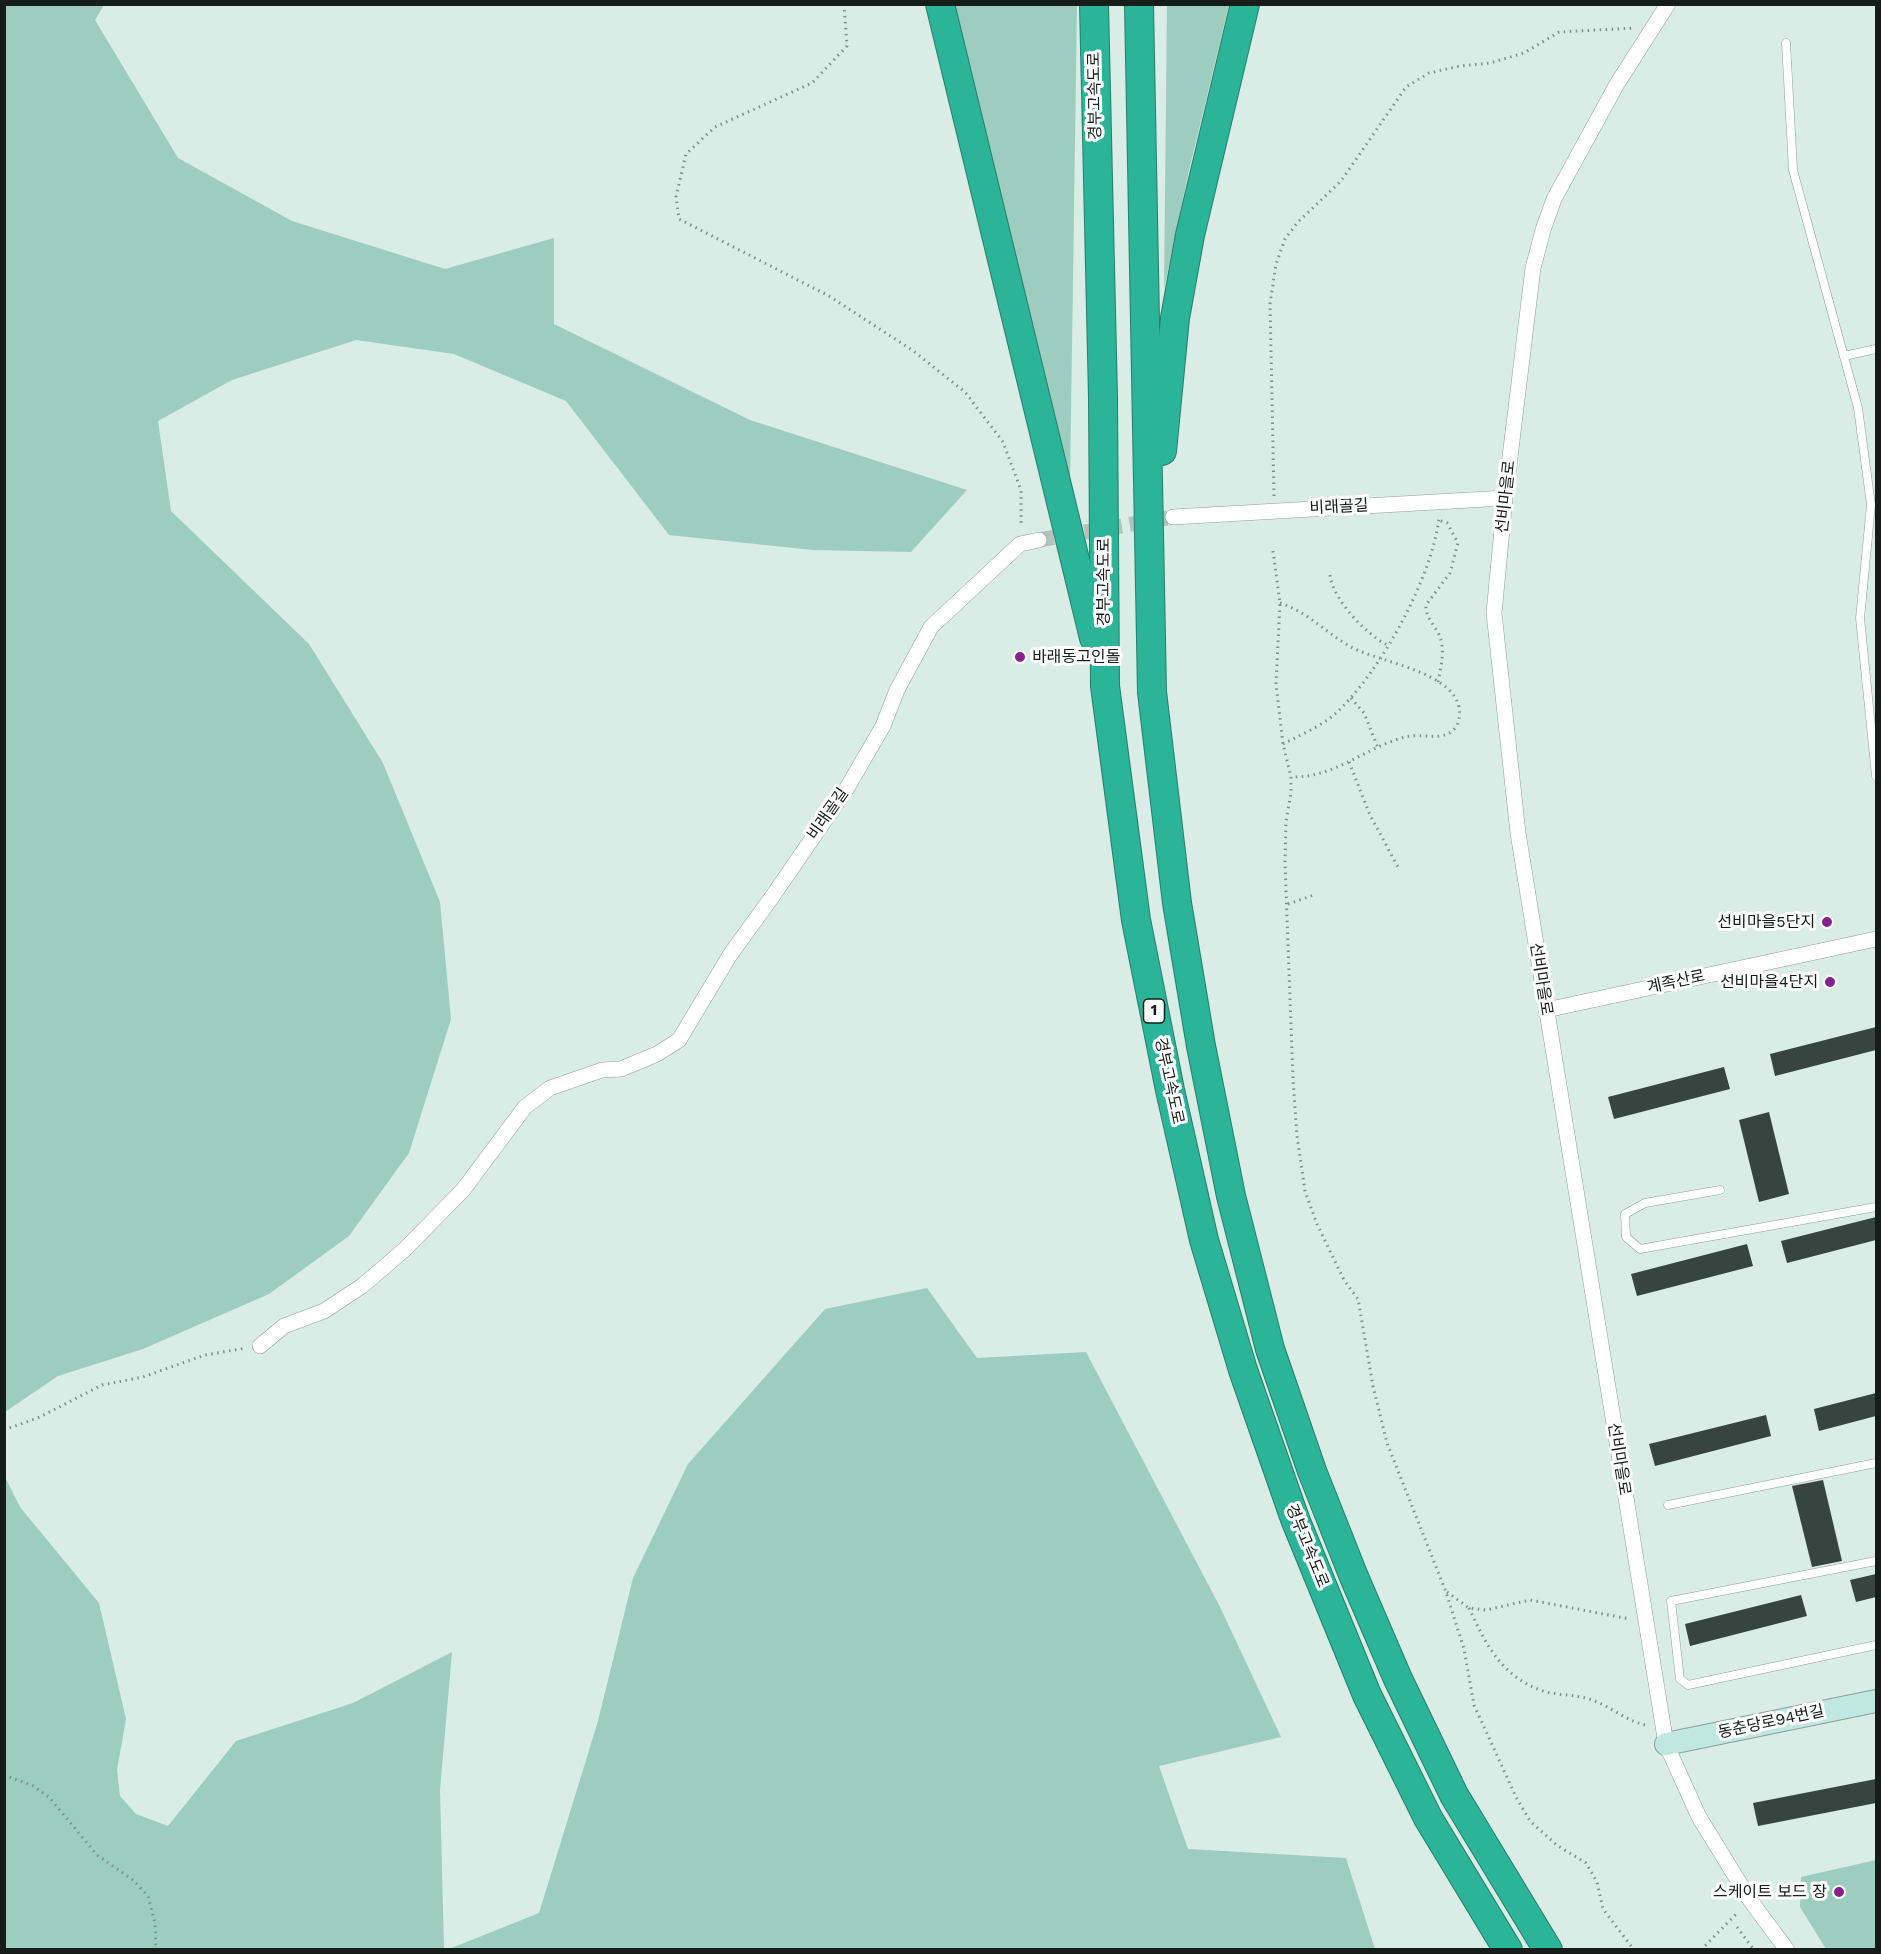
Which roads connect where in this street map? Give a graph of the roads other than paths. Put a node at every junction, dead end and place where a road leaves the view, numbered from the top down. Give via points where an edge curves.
1 (940, 4) edge
2 (1094, 4) edge
3 (1139, 4) edge
4 (1245, 4) edge
5 (1668, 4) edge
6 (1786, 43) dead end
7 (1876, 349) edge
8 (1844, 356) junction
9 (1505, 498) junction
10 (1173, 517) tunnel mouth
11 (1039, 540) tunnel mouth
12 (1105, 686) junction
13 (1152, 692) junction
14 (1876, 776) edge
15 (1876, 939) edge
16 (1546, 1010) junction
17 (1720, 1190) dead end
18 (1876, 1207) edge
19 (260, 1346) road end
20 (1876, 1464) edge
21 (1668, 1504) dead end
22 (1876, 1561) edge
23 (1876, 1645) edge
24 (1876, 1701) edge
25 (1660, 1735) junction
26 (1508, 1950) edge
27 (1548, 1950) edge
28 (1787, 1950) edge

1 - 12 highway
2 - 12 highway, 경부고속도로 / 1
3 - 13 highway, 경부고속도로
4 - 13 highway via 1204,168 1175,318 1156,508
5 - 9 street, 선비마을로 via 1617,84 1554,199 1543,230 1533,268
6 - 8 lane via 1793,170
7 - 8 lane
8 - 14 lane via 1858,408 1871,505 1860,618
9 - 10 street, 비래골길
9 - 16 street, 선비마을로 via 1494,613 1518,833
11 - 19 street, 비래골길 via 1020,544 931,627 897,690 883,726 847,788 729,955 679,1040 621,1069 602,1070 550,1088 525,1107 463,1190 404,1250 362,1286 324,1311 284,1326
12 - 26 highway, 경부고속도로 / 1 via 1138,931 1204,1240 1243,1370 1295,1519 1367,1695 1428,1818
13 - 27 highway, 경부고속도로 via 1177,903 1201,1046 1231,1196 1270,1349 1316,1482 1398,1679 1454,1795
15 - 16 street, 계족산로
16 - 25 street, 선비마을로
17 - 18 lane via 1645,1203 1625,1214 1626,1236 1640,1249
20 - 21 lane
22 - 23 lane via 1671,1601 1680,1679 1688,1685
24 - 25 main road, 동춘당로94번길
25 - 28 street, 선비마을로 via 1699,1817 1750,1900

